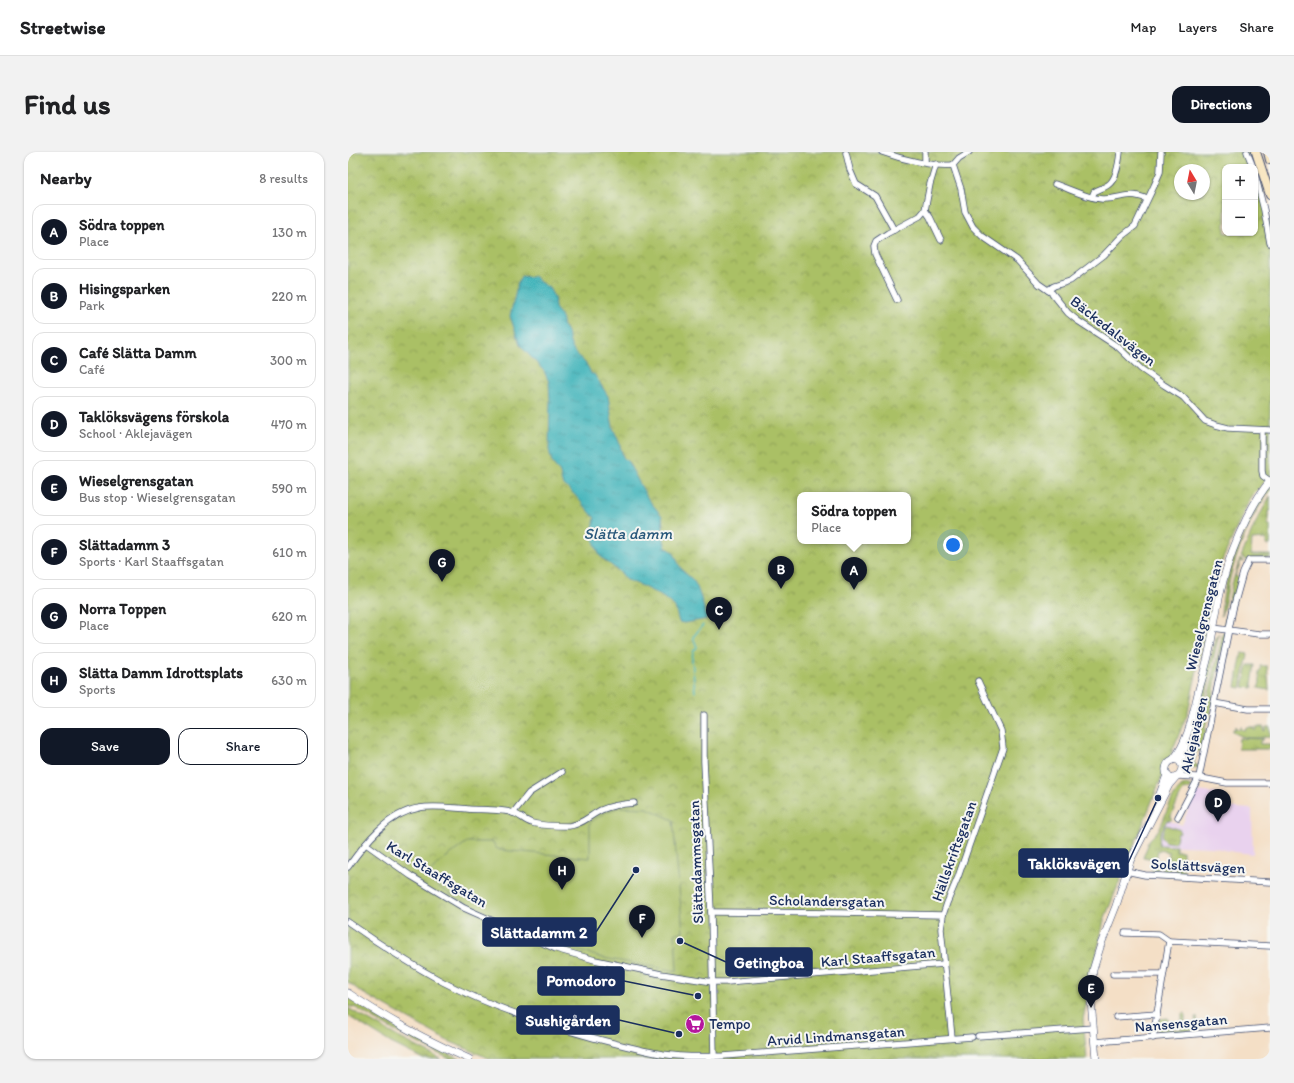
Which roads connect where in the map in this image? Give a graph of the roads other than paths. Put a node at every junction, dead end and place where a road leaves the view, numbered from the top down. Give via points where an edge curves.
1 (882, 152) edge
2 (925, 152) edge
3 (969, 152) edge
4 (1120, 152) edge
5 (1161, 152) edge
6 (1248, 152) edge
7 (1256, 152) edge
8 (1268, 152) edge
9 (846, 153) edge
10 (1270, 160) edge
11 (926, 162) junction
12 (936, 164) junction
13 (953, 164) junction
14 (1252, 164) edge
15 (1055, 184) dead end
16 (1258, 186) edge
17 (1270, 195) edge
18 (1092, 197) junction
19 (1148, 199) junction
20 (925, 210) junction
21 (894, 230) junction
22 (941, 240) dead end
23 (1270, 243) edge
24 (1048, 290) junction
25 (897, 300) dead end
26 (1262, 430) junction
27 (1270, 430) edge
28 (1270, 481) edge
29 (1270, 560) edge
30 (1213, 628) junction
31 (1229, 630) junction
32 (1270, 634) edge
33 (978, 680) dead end
34 (1214, 703) junction
35 (1270, 709) edge
36 (704, 715) dead end
37 (1186, 738) junction
38 (1173, 760) junction
39 (1182, 766) junction
40 (562, 772) dead end
41 (1166, 775) junction
42 (1177, 777) junction
43 (1197, 777) junction
44 (1270, 783) edge
45 (634, 803) dead end
46 (513, 813) junction
47 (1153, 815) junction
48 (1178, 817) dead end
49 (366, 844) junction
50 (348, 867) edge
51 (1126, 871) junction
52 (1270, 882) edge
53 (711, 912) junction
54 (943, 915) junction
55 (348, 922) edge
56 (1125, 933) dead end
57 (1168, 941) junction
58 (1270, 946) edge
59 (944, 964) junction
60 (1113, 974) dead end
61 (1163, 974) junction
62 (713, 982) junction
63 (348, 993) edge
64 (1157, 1014) junction
65 (1116, 1017) dead end
66 (1093, 1028) junction
67 (1270, 1028) edge
68 (952, 1038) junction
69 (1153, 1038) junction
70 (1095, 1042) junction
71 (662, 1057) edge
72 (714, 1057) junction
73 (469, 1059) edge
74 (1096, 1059) edge

1 - 11 street
2 - 11 street
3 - 13 street
4 - 18 street via 1113,181 1094,192
5 - 19 street via 1160,172
6 - 14 street
7 - 17 main road
8 - 10 main road
9 - 21 street via 856,184 875,196
11 - 12 street
12 - 13 street
12 - 20 street
13 - 24 street, Bäckedalsvägen via 965,212 973,228 1017,260
15 - 18 street
16 - 23 street
18 - 19 street via 1109,199 1135,194
19 - 24 street via 1135,226 1104,255 1070,281
20 - 21 street via 920,216
20 - 22 street
21 - 25 street via 876,241 874,249
24 - 26 street, Bäckedalsvägen via 1068,313 1118,347 1141,369 1183,397 1205,421 1228,428
26 - 27 street, Bäckedalsvägen
26 - 28 street via 1262,471
28 - 30 street, Wieselgrensgatan via 1254,505 1235,547 1226,571
29 - 31 street, Aklejavägen via 1248,562
30 - 31 street
30 - 37 street, Wieselgrensgatan
31 - 32 street
31 - 34 street, Aklejavägen
33 - 54 street, Hällskriftsgatan via 1001,731 1003,748
34 - 35 street via 1248,709
34 - 43 street, Aklejavägen
36 - 53 street, Slättadammsgatan
37 - 38 street, Wieselgrensgatan
37 - 39 street, Wieselgrensgatan
38 - 39 street via 1178,760
38 - 41 street, Wieselgrensgatan via 1167,766
39 - 42 street, Wieselgrensgatan
39 - 43 street
40 - 46 street via 529,793
41 - 42 street via 1169,778
41 - 47 street, Wieselgrensgatan
42 - 43 street
42 - 47 street, Wieselgrensgatan via 1169,785
43 - 44 street via 1227,783
43 - 48 street, Aklejavägen
45 - 46 street via 611,806 570,826 533,823
46 - 49 street via 417,808 396,816
47 - 51 street, Wieselgrensgatan
49 - 50 street
49 - 62 street, Karl Staaffsgatan via 411,876 464,908 556,949 661,974
51 - 52 street, Solslättsvägen via 1148,875
51 - 66 street, Wieselgrensgatan via 1093,970
53 - 54 street, Scholandersgatan
53 - 62 street, Slättadammsgatan
54 - 59 street, Hällskriftsgatan via 941,929
55 - 71 street, Arvid Lindmansgatan via 400,958 498,1007 551,1026
56 - 57 street via 1159,934
57 - 58 street
57 - 61 street
59 - 62 street, Karl Staaffsgatan
59 - 68 street, Hällskriftsgatan
60 - 61 street
61 - 64 street
62 - 72 street, Slättadammsgatan
63 - 73 street via 397,1024
64 - 65 street
64 - 69 street
66 - 68 street, Arvid Lindmansgatan
66 - 70 street, Wieselgrensgatan
67 - 69 street, Nansensgatan
68 - 72 street, Arvid Lindmansgatan
69 - 70 street, Nansensgatan
70 - 74 street, Wieselgrensgatan
71 - 72 street, Arvid Lindmansgatan

